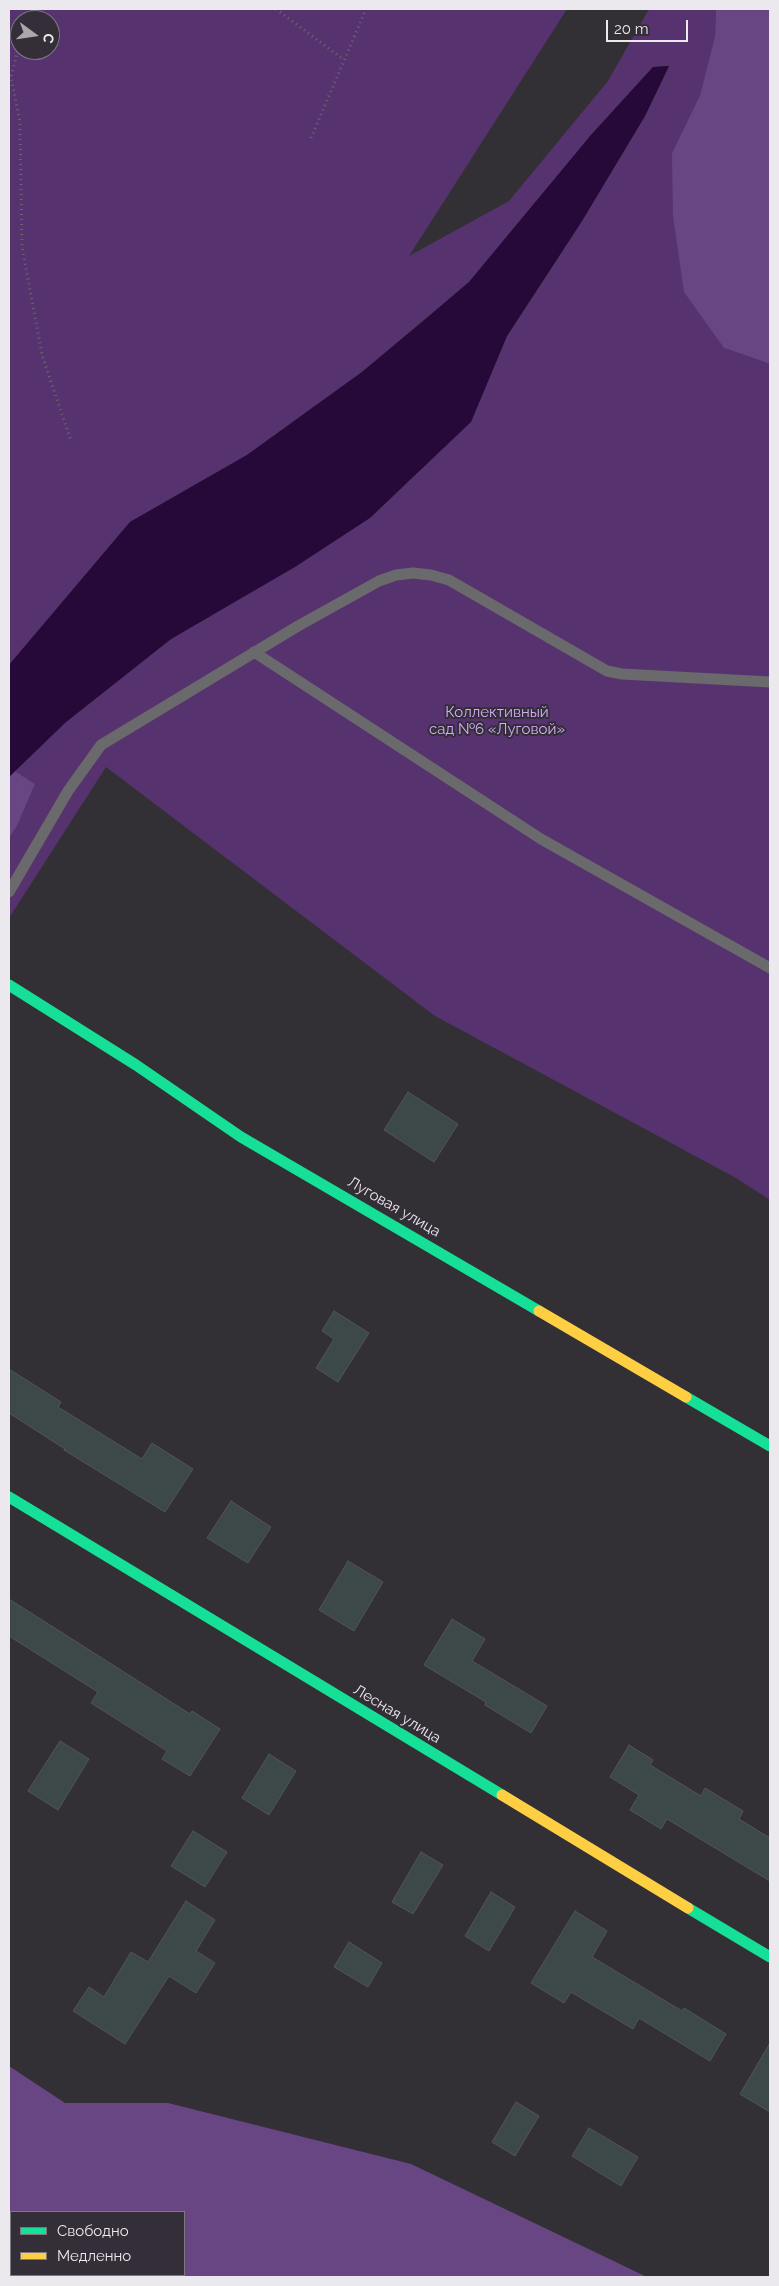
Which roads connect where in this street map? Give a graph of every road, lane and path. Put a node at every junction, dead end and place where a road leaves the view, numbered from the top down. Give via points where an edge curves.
1 (276, 9) edge
2 (366, 9) edge
3 (15, 60) edge
4 (344, 60) junction
5 (311, 138) dead end
6 (71, 441) dead end
7 (254, 652) junction
8 (770, 682) edge
9 (9, 892) edge
10 (770, 968) edge
11 (9, 985) edge
12 (770, 1446) edge
13 (9, 1497) edge
14 (770, 1957) edge

1 - 4 path
2 - 4 path
3 - 6 path via 11,77 20,122 22,247 42,355
4 - 5 path
7 - 8 lane via 379,581 413,573 450,580 607,671
7 - 9 lane via 101,745 68,791
7 - 10 lane via 541,839
11 - 12 street, Луговая улица via 136,1065 241,1137
13 - 14 street, Лесная улица

